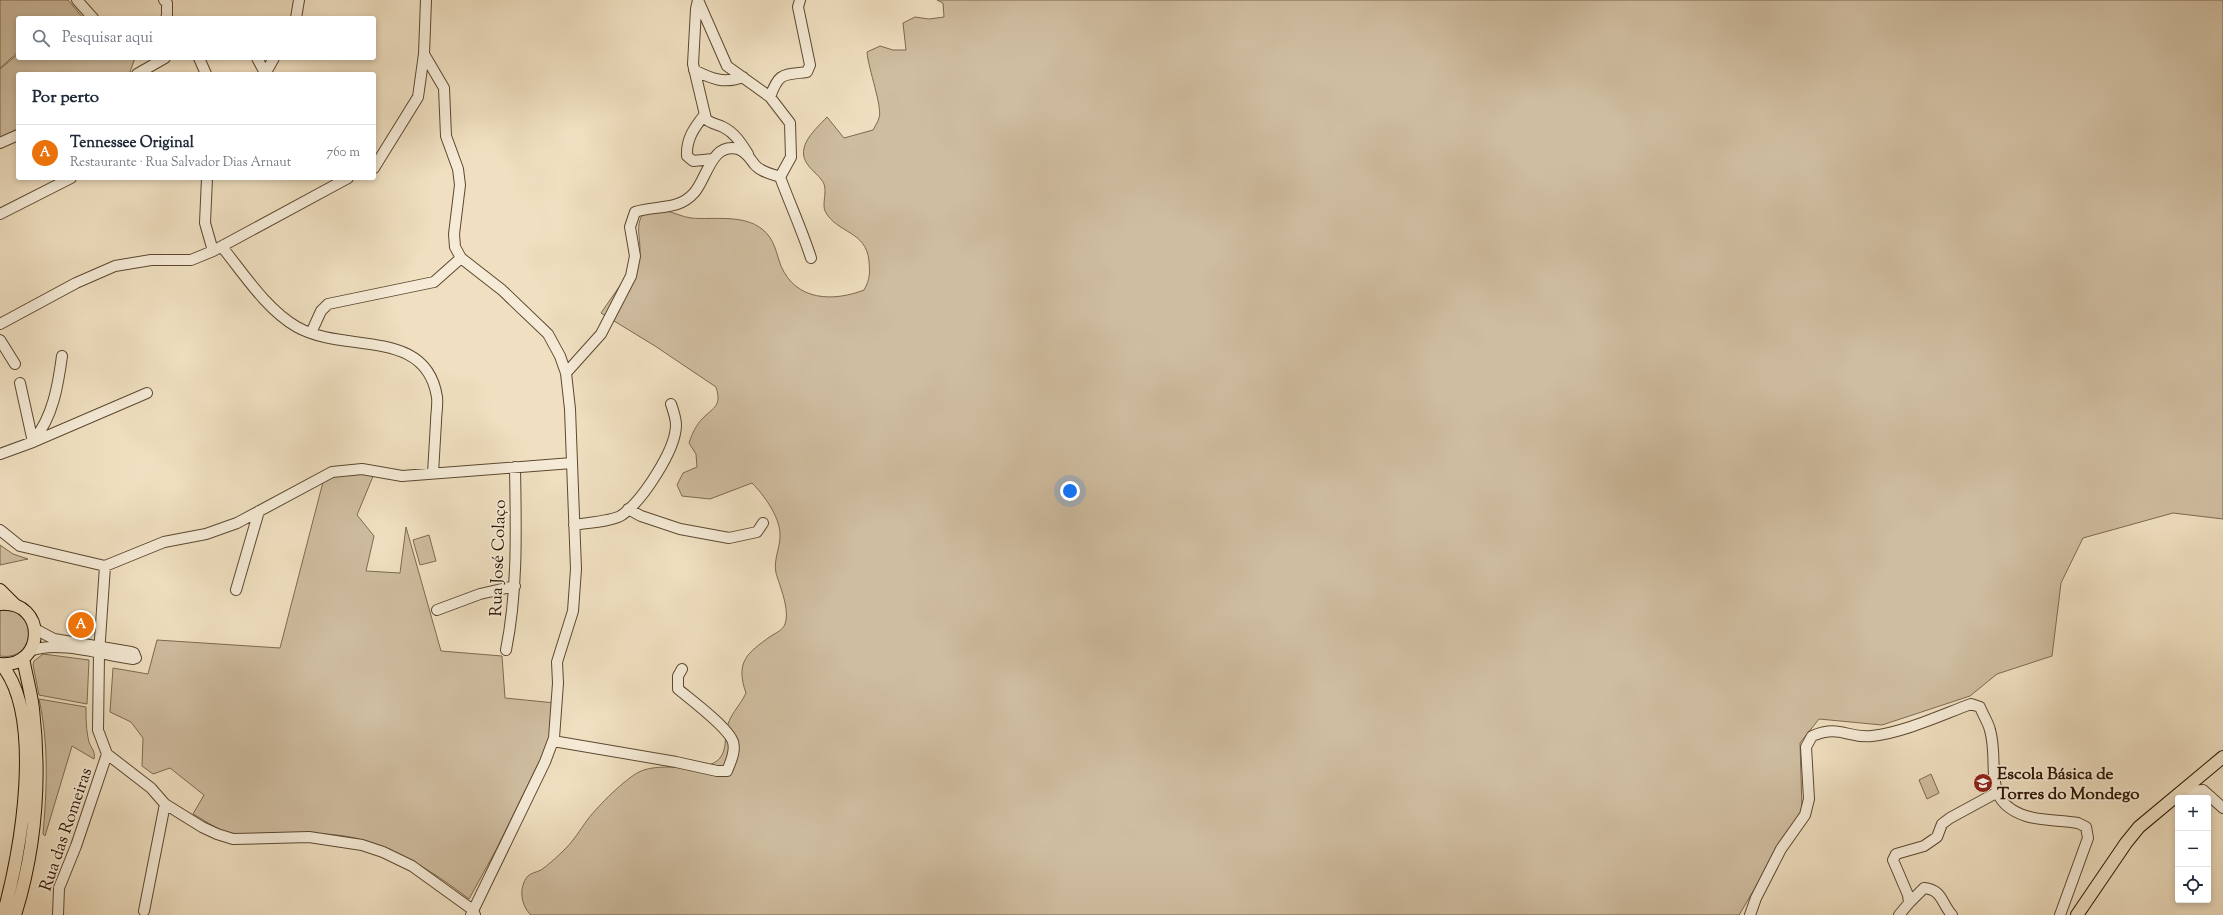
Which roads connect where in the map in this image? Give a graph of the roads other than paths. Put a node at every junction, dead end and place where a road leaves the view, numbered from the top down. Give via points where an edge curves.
1 (78, 0) edge
2 (164, 0) edge
3 (299, 0) edge
4 (426, 0) edge
5 (698, 0) edge
6 (800, 0) edge
7 (91, 16) edge
8 (167, 16) edge
9 (296, 16) edge
10 (424, 54) junction
11 (146, 60) edge
12 (162, 60) edge
13 (200, 60) edge
14 (258, 60) edge
15 (273, 60) edge
16 (148, 68) junction
17 (694, 70) junction
18 (141, 72) edge
19 (205, 72) edge
20 (264, 72) edge
21 (266, 72) edge
22 (743, 77) junction
23 (770, 97) junction
24 (705, 114) junction
25 (16, 136) edge
26 (0, 143) edge
27 (749, 156) junction
28 (713, 159) junction
29 (376, 165) edge
30 (780, 177) junction
31 (67, 180) edge
32 (207, 180) edge
33 (344, 180) edge
34 (0, 214) edge
35 (218, 249) junction
36 (460, 258) junction
37 (811, 258) dead end
38 (0, 324) edge
39 (311, 333) junction
40 (0, 340) edge
41 (62, 356) dead end
42 (15, 364) dead end
43 (566, 373) junction
44 (20, 383) dead end
45 (147, 393) dead end
46 (671, 404) dead end
47 (33, 442) junction
48 (0, 454) edge
49 (572, 463) junction
50 (514, 467) junction
51 (433, 473) junction
52 (628, 509) junction
53 (259, 511) junction
54 (763, 522) dead end
55 (574, 525) junction
56 (0, 530) edge
57 (105, 566) junction
58 (515, 586) junction
59 (0, 590) edge
60 (236, 590) dead end
61 (0, 604) edge
62 (15, 605) junction
63 (437, 610) dead end
64 (35, 629) junction
65 (99, 650) junction
66 (506, 650) dead end
67 (27, 654) junction
68 (0, 664) edge
69 (682, 670) dead end
70 (553, 741) junction
71 (107, 754) junction
72 (2223, 757) edge
73 (2180, 792) junction
74 (1996, 793) junction
75 (165, 804) junction
76 (2223, 808) edge
77 (1909, 903) junction
78 (144, 912) dead end
79 (473, 913) edge
80 (3, 915) edge
81 (15, 915) edge
82 (58, 915) edge
83 (1750, 915) edge
84 (1899, 915) edge
85 (1952, 915) edge
86 (2060, 915) edge
87 (2077, 915) edge

1 - 7 street
2 - 8 street via 167,3
3 - 9 street
4 - 10 street
5 - 17 street
5 - 22 street via 727,66
6 - 23 street via 798,7 810,65 807,72 781,77 776,81
10 - 29 street via 418,97
10 - 36 street via 444,88 446,136 458,169 460,185 454,234
11 - 16 street
12 - 16 street
13 - 19 street
14 - 20 street
15 - 21 street
16 - 18 street
17 - 22 street via 723,82
17 - 24 street
22 - 23 street
23 - 30 street via 790,124 791,157
24 - 27 street via 709,122 721,126 737,138
24 - 28 street via 694,126 686,148 687,156 693,161
25 - 26 street
27 - 28 street via 738,149 730,149 720,152
27 - 30 street via 756,166
28 - 43 street via 695,193 678,206 647,208 635,212 630,226 635,256 631,276 601,334
30 - 37 street
31 - 34 street
32 - 35 street via 205,223
33 - 35 street
35 - 38 street via 191,260 151,260 115,266 76,283
35 - 39 street via 285,319
36 - 39 street via 434,282 328,304 321,311
36 - 43 street via 502,290 548,334
39 - 51 street via 330,339 403,350 429,371 437,398
40 - 42 street
41 - 47 street via 57,393 42,430
43 - 49 street
44 - 47 street
45 - 47 street
46 - 52 street via 676,424 667,454 641,497
47 - 48 street
49 - 50 street
49 - 55 street
50 - 51 street
50 - 58 street, Rua José Colaço
51 - 53 street via 402,476 362,469 332,472
52 - 54 street via 680,529 729,538 757,532
52 - 55 street via 621,516
53 - 57 street via 237,523 206,534 164,542
53 - 60 street
55 - 70 street via 575,593 573,611 557,662 557,716
56 - 57 street via 20,546
57 - 65 street
58 - 63 street via 480,594
58 - 66 street, Rua José Colaço
59 - 62 main road
61 - 62 main road
62 - 64 main road via 28,614
64 - 65 street via 54,639
64 - 67 main road via 36,636
65 - 67 street via 40,647
65 - 71 street via 98,730
67 - 68 main road via 16,662
67 - 81 main road via 37,772 28,866
68 - 80 main road via 14,684 18,697 25,774 22,833
69 - 70 street via 678,676 678,689 726,730 734,742 733,756 727,772
70 - 79 street
71 - 75 street via 151,788
71 - 82 street, Rua das Romeiras via 59,888
72 - 73 main road
73 - 76 street via 2203,790
73 - 87 main road via 2139,827 2126,842
74 - 77 street via 1950,818 1942,824 1937,836 1924,846 1896,854 1894,860
74 - 83 street via 1990,730 1980,707 1971,704 1870,737 1837,730 1812,736 1806,747 1809,799 1805,815 1781,849
74 - 86 street via 2009,807 2026,816 2078,823 2086,827 2088,838
75 - 78 street
75 - 79 street via 202,827 233,839 309,836 362,844 412,866 438,883
77 - 84 street
77 - 85 street via 1924,888 1933,889 1942,896 1945,907

